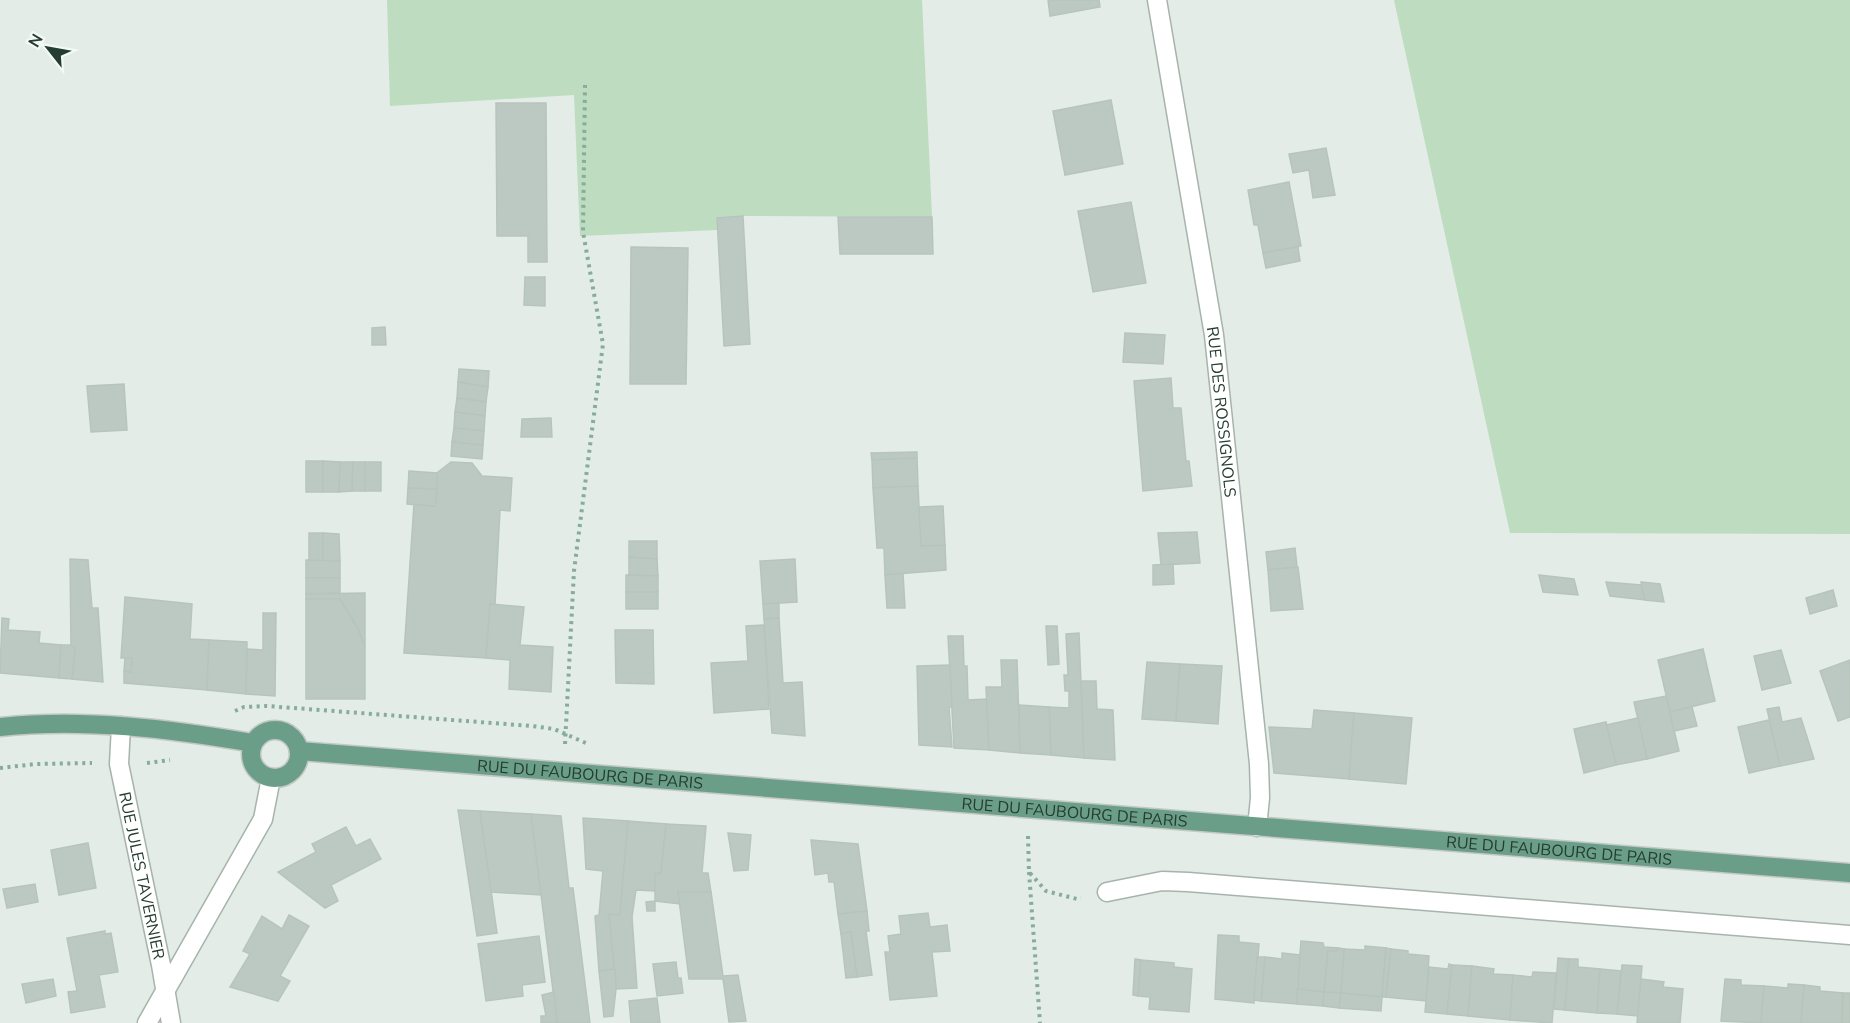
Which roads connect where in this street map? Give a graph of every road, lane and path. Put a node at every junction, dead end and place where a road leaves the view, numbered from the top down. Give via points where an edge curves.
1 (1157, 0) edge
2 (585, 85) dead end
3 (233, 712) dead end
4 (121, 726) junction
5 (0, 727) edge
6 (566, 736) junction
7 (253, 743) junction
8 (590, 744) dead end
9 (299, 751) junction
10 (563, 771) junction
11 (271, 778) junction
12 (1027, 808) junction
13 (1257, 827) junction
14 (1029, 872) junction
15 (1850, 873) edge
16 (1107, 892) joint
17 (1850, 935) edge
18 (165, 991) junction
19 (147, 1023) edge
20 (171, 1023) edge
21 (1040, 1023) edge

1 - 13 street, RUE DES ROSSIGNOLS via 1214,335 1259,764
2 - 6 path via 583,232 603,344 574,571
3 - 6 path via 255,706 328,709 544,727
4 - 5 main road
4 - 7 main road
4 - 18 street, RUE JULES TAVERNIER via 119,764
6 - 8 path
6 - 10 path
7 - 9 main road via 261,734 277,729 292,736
7 - 11 main road via 254,765
9 - 10 main road, RUE DU FAUBOURG DE PARIS
9 - 11 main road via 292,771
10 - 12 main road, RUE DU FAUBOURG DE PARIS
11 - 18 street via 263,819
12 - 13 main road, RUE DU FAUBOURG DE PARIS
12 - 14 path
13 - 15 main road, RUE DU FAUBOURG DE PARIS
14 - 16 path via 1046,891 1077,899
14 - 21 path
16 - 17 street via 1162,881 1188,882
18 - 19 street
18 - 20 street, RUE JULES TAVERNIER

